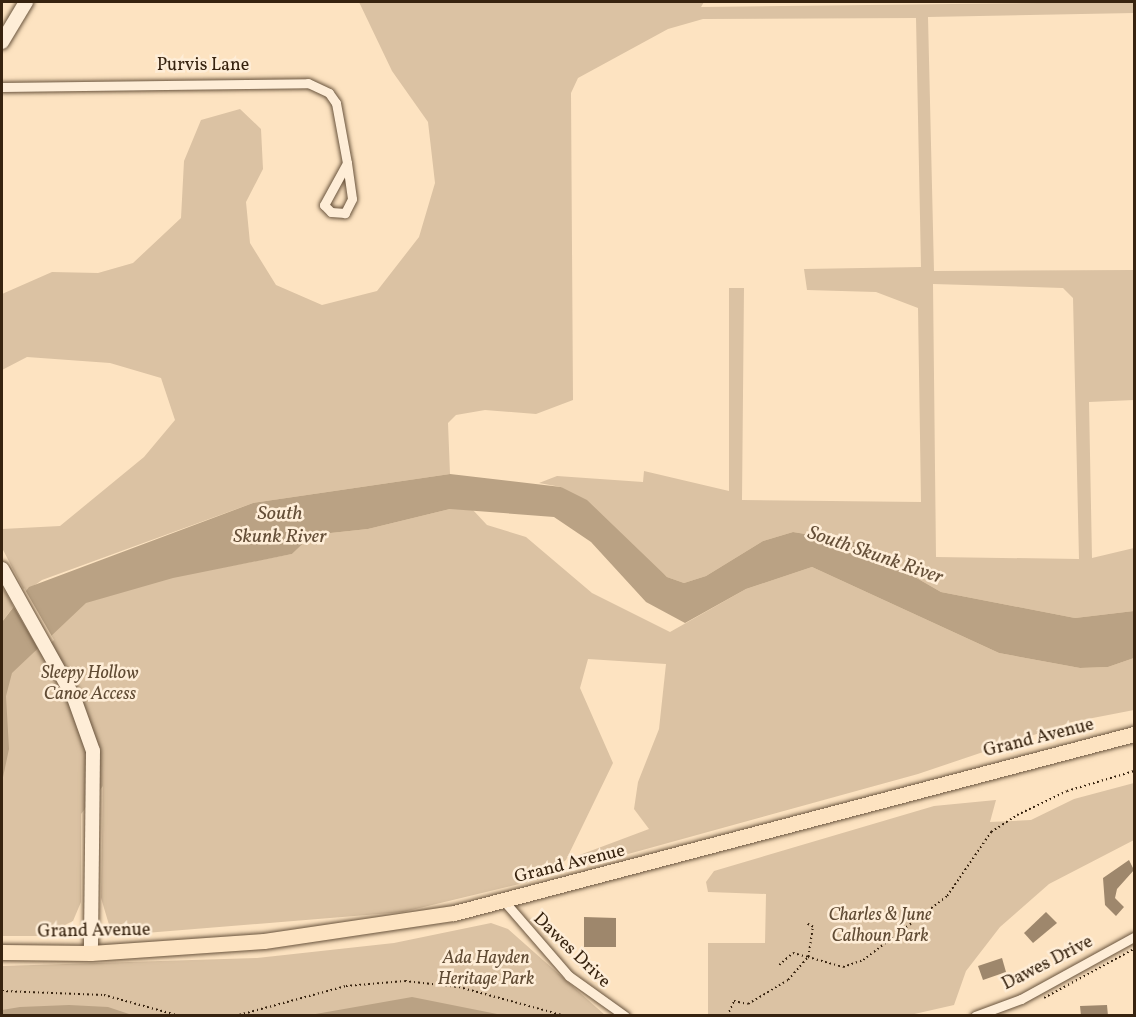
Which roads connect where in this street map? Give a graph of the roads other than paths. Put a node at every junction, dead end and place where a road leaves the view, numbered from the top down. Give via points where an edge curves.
1 (26, 2) edge
2 (2, 42) edge
3 (2, 87) edge
4 (347, 163) junction
5 (2, 569) edge
6 (1134, 734) edge
7 (504, 902) junction
8 (1134, 937) edge
9 (2, 952) edge
10 (91, 953) junction
11 (625, 1016) edge
12 (975, 1016) edge

1 - 2 main road
3 - 4 street, Purvis Lane via 308,83 329,93 336,104
4 - 4 street, Purvis Lane via 352,199 345,213 331,212 324,205
5 - 10 main road via 87,727 93,752
6 - 7 main road, Grand Avenue
7 - 10 main road, Grand Avenue via 330,934
7 - 11 street, Dawes Drive via 569,976
8 - 12 street, Dawes Drive via 1021,999
9 - 10 main road, Grand Avenue

